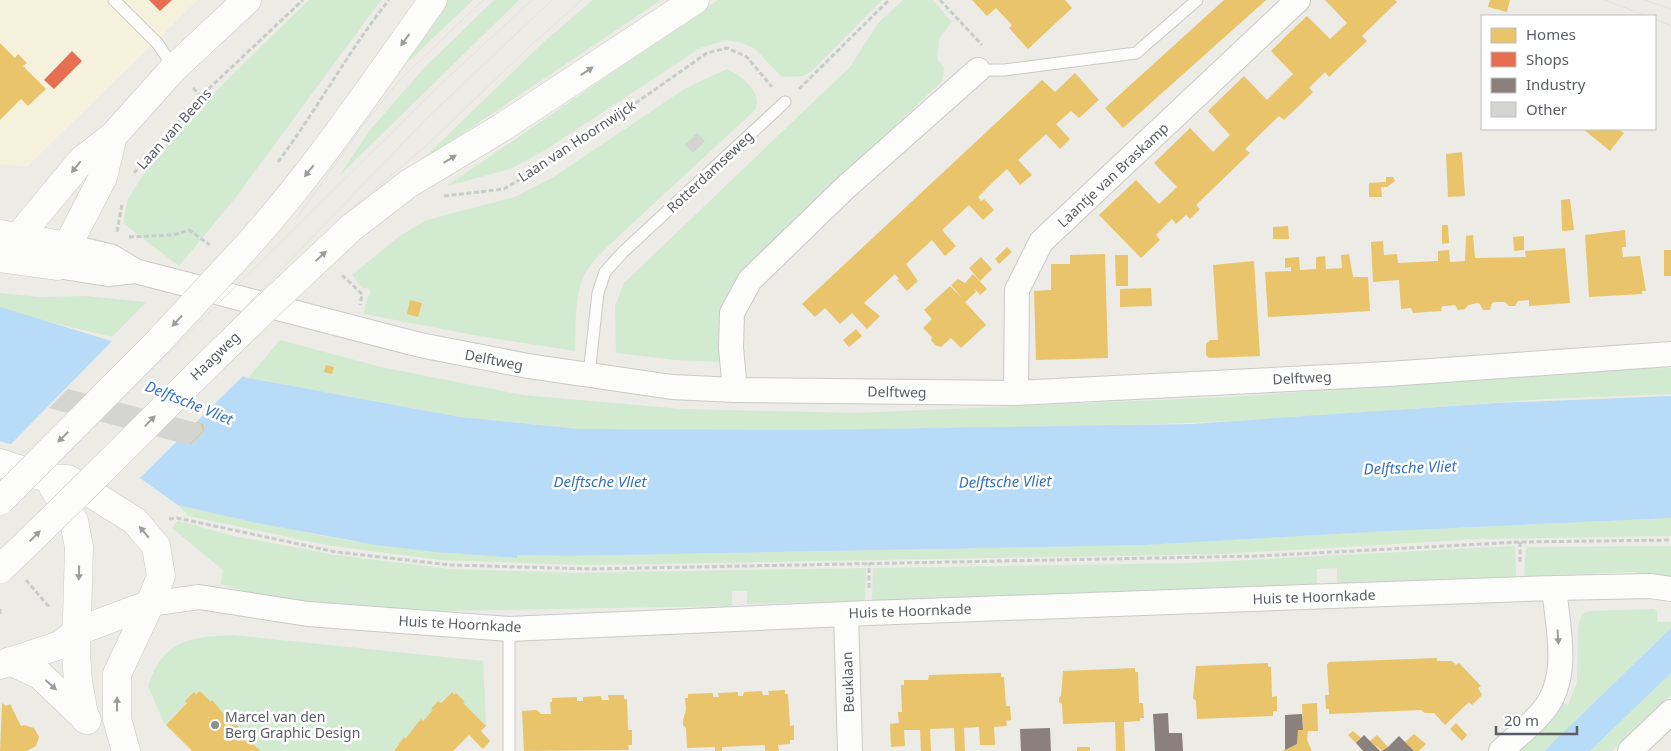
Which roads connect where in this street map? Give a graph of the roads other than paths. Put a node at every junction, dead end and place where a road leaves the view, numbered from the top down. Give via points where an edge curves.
1 (114, 0) edge
2 (247, 0) edge
3 (433, 0) edge
4 (695, 0) edge
5 (1196, 0) edge
6 (1298, 0) edge
7 (174, 68) junction
8 (978, 70) joint
9 (785, 102) road end
10 (113, 136) junction
11 (8, 247) edge
12 (62, 256) junction
13 (135, 271) junction
14 (1671, 354) edge
15 (589, 374) junction
16 (735, 390) junction
17 (1016, 393) junction
18 (0, 464) edge
19 (50, 479) junction
20 (0, 501) edge
21 (10, 572) edge
22 (1554, 588) junction
23 (1671, 589) edge
24 (150, 604) junction
25 (846, 614) junction
26 (509, 629) junction
27 (78, 631) junction
28 (5, 663) edge
29 (1671, 712) edge
30 (85, 719) junction
31 (122, 751) edge
32 (126, 751) edge
33 (509, 751) edge
34 (850, 751) edge
35 (1501, 751) edge
36 (1630, 751) edge

1 - 7 lane via 158,44
2 - 7 main road
3 -> 20 main road, bridge via 263,231
21 -> 4 main road, Haagweg, bridge via 68,504 194,376 351,228 408,184 501,128
5 - 8 lane via 1136,53 1004,70
6 - 17 street, Laantje van Braskamp via 1041,242 1017,290
7 - 10 main road
8 - 16 street via 846,187 750,280 732,313
9 - 15 lane, Rotterdamseweg via 605,272 598,293
10 -> 11 main road via 82,160
10 - 12 main road via 103,177
11 - 12 main road
12 - 13 street, Delftweg via 108,274
12 - 13 street, Delftweg via 114,247
13 - 15 street, Delftweg via 420,345
14 - 17 street, Delftweg via 1388,374
15 - 16 street, Delftweg via 672,387
16 - 17 street, Delftweg
18 - 19 main road
24 -> 19 main road via 160,576 156,546 135,520 68,479
19 -> 27 main road via 74,521 79,547
22 - 23 street, Huis te Hoornkade via 1650,586
22 - 25 street, Huis te Hoornkade
22 -> 35 street via 1561,671 1555,691 1543,711
24 - 26 street, Huis te Hoornkade via 199,597 308,614
24 - 27 main road
32 -> 24 main road via 116,719 117,674
25 - 26 street, Huis te Hoornkade
25 - 34 street, Beuklaan
26 - 33 lane
27 - 28 main road via 60,644
27 - 30 main road via 78,682
28 -> 30 main road via 40,675
29 - 36 street
30 - 31 main road

